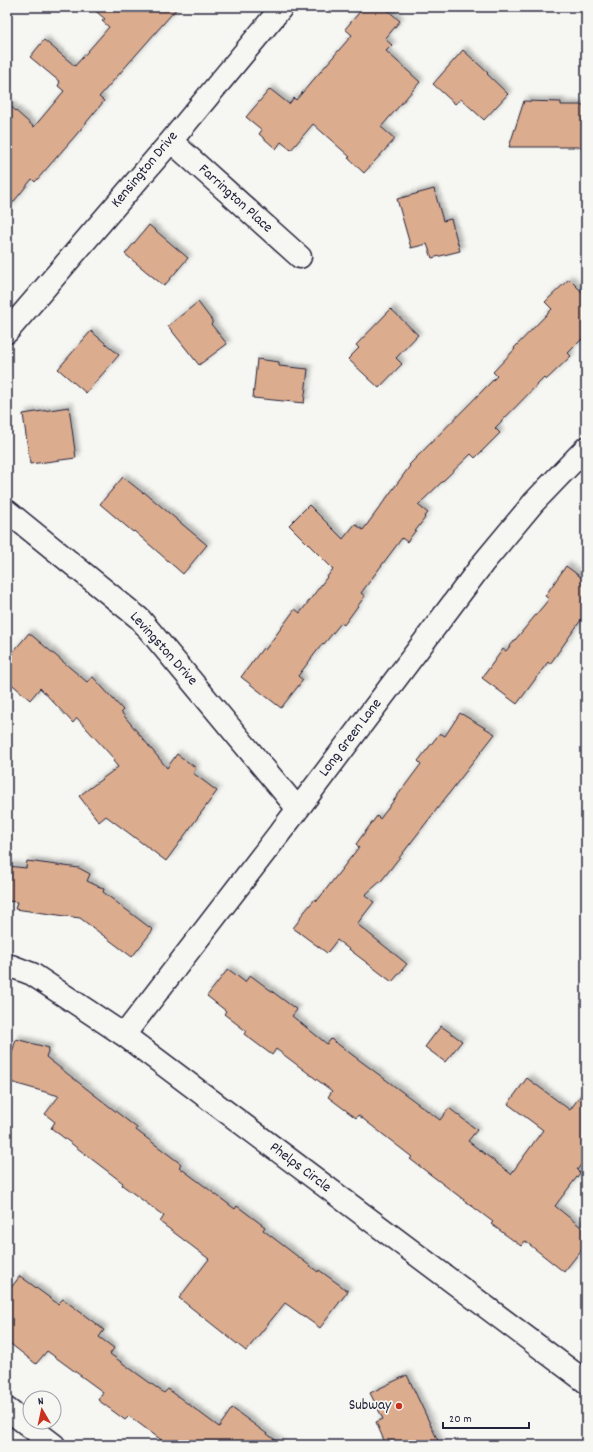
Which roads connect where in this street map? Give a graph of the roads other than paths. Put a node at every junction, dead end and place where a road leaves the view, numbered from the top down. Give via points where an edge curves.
1 (282, 7) edge
2 (171, 141) junction
3 (300, 257) dead end
4 (7, 332) edge
5 (586, 448) edge
6 (7, 511) edge
7 (298, 809) junction
8 (7, 966) edge
9 (124, 1036) junction
10 (586, 1382) edge
11 (7, 1409) edge
12 (54, 1445) edge

1 - 2 street, Kensington Drive
2 - 3 street, Farrington Place
2 - 4 street, Kensington Drive
5 - 7 street, Long Green Lane via 534,502 484,562
6 - 7 street, Levingston Drive via 140,619
7 - 9 street, Long Green Lane
8 - 9 street, Phelps Circle via 32,974
9 - 10 street, Phelps Circle
11 - 12 street

